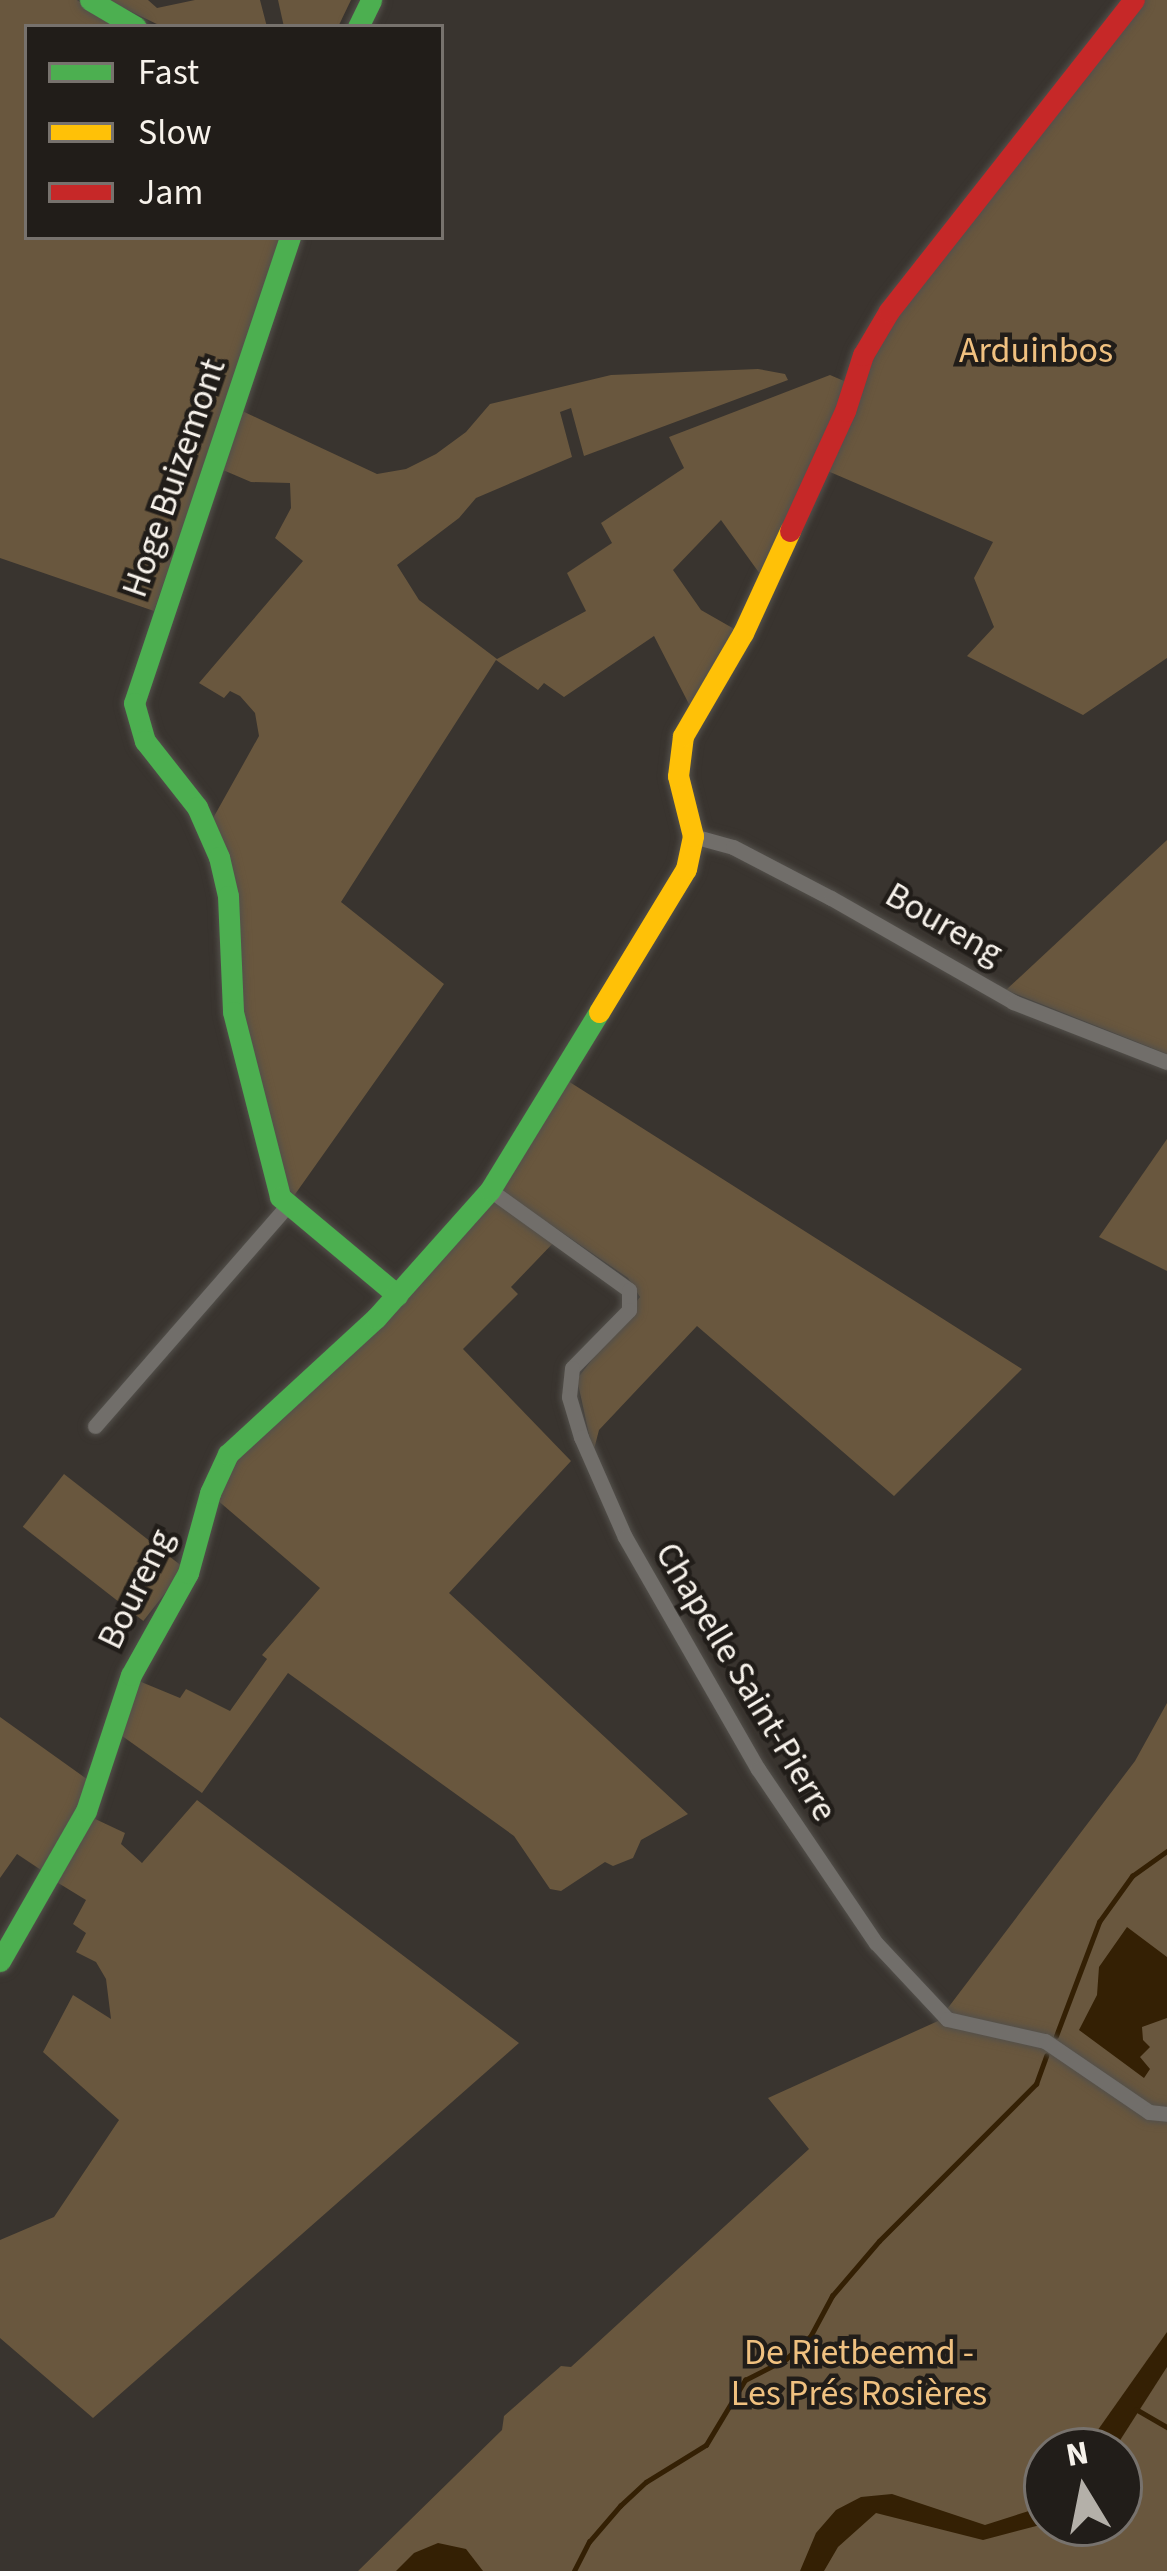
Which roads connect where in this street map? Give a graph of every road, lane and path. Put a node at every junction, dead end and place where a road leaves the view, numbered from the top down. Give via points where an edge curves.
1 (90, 0) edge
2 (1134, 0) edge
3 (131, 24) edge
4 (289, 240) edge
5 (692, 836) junction
6 (1167, 1062) edge
7 (490, 1190) junction
8 (286, 1207) junction
9 (398, 1295) junction
10 (95, 1426) dead end
11 (0, 1960) edge
12 (1167, 2114) edge

1 - 3 street
2 - 5 street via 863,355 742,633 683,736 678,776
4 - 8 street, Hoge Buizemont via 136,686 135,715 220,856 233,1012
5 - 6 street, Boureng via 733,847 832,898 1013,1002
5 - 7 street, Boureng via 686,869
7 - 9 street, Boureng
7 - 12 street, Chapelle Saint-Pierre via 629,1290 628,1310 572,1368 569,1397 581,1437 658,1598 797,1832 863,1925 947,2019 1045,2041 1149,2112
8 - 9 street
8 - 10 street
9 - 11 street, Boureng via 228,1454 188,1574 131,1676 86,1811

